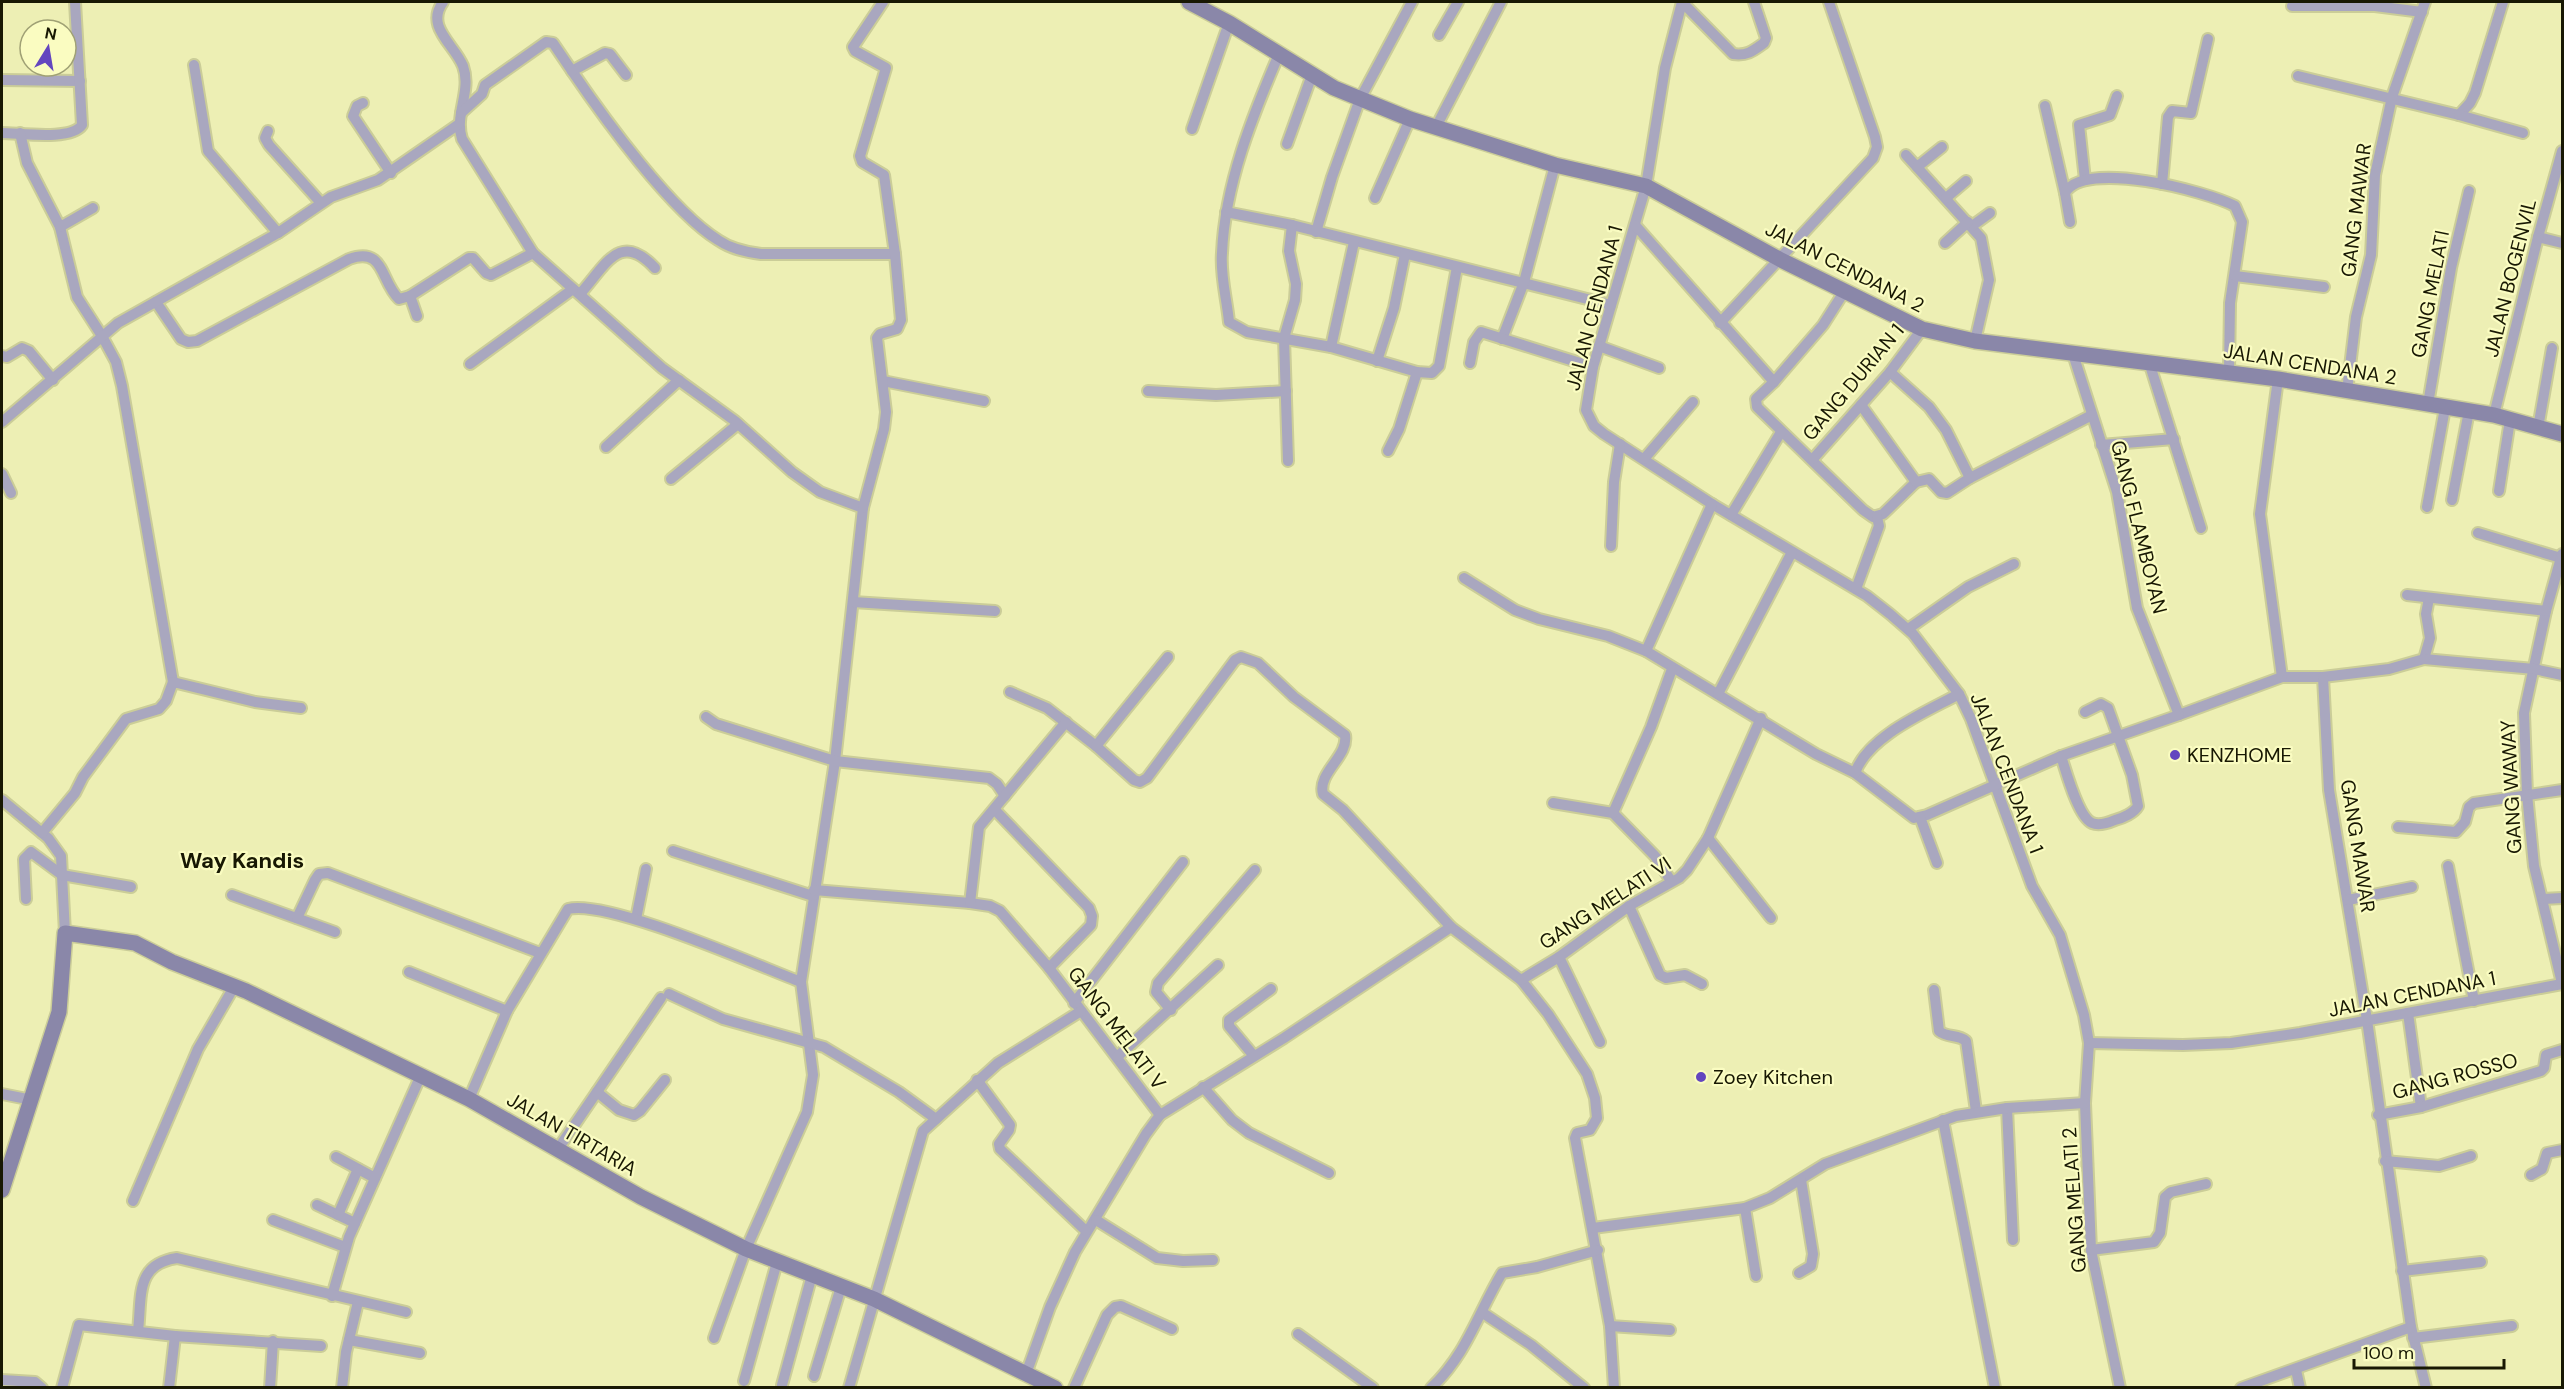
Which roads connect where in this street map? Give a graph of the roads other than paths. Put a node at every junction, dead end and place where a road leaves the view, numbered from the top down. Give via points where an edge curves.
1 (75, 2) edge
2 (443, 2) edge
3 (883, 2) edge
4 (1189, 2) edge
5 (1412, 2) edge
6 (1458, 2) edge
7 (1501, 2) edge
8 (1682, 2) edge
9 (1754, 2) edge
10 (1829, 2) edge
11 (2501, 2) edge
12 (2292, 6) dead end
13 (2423, 7) edge
14 (1229, 23) junction
15 (1439, 35) dead end
16 (2208, 39) dead end
17 (1279, 54) junction
18 (194, 65) dead end
19 (572, 71) junction
20 (626, 75) dead end
21 (1312, 75) junction
22 (2298, 76) dead end
23 (2, 80) edge
24 (80, 81) junction
25 (2117, 96) dead end
26 (2392, 98) junction
27 (1360, 99) junction
28 (363, 103) dead end
29 (2045, 106) dead end
30 (2459, 115) junction
31 (460, 118) junction
32 (1410, 119) junction
33 (1436, 127) junction
34 (1192, 129) dead end
35 (268, 131) dead end
36 (2, 133) edge
37 (20, 133) junction
38 (2523, 133) dead end
39 (1287, 144) dead end
40 (1942, 147) dead end
41 (2562, 151) edge
42 (1906, 155) dead end
43 (1555, 165) junction
44 (1917, 167) junction
45 (391, 172) junction
46 (2085, 180) junction
47 (1966, 181) dead end
48 (2162, 184) junction
49 (1646, 186) junction
50 (2469, 191) dead end
51 (2064, 193) junction
52 (1375, 198) dead end
53 (1947, 198) junction
54 (321, 203) junction
55 (93, 208) dead end
56 (1226, 212) junction
57 (1990, 213) dead end
58 (2070, 222) dead end
59 (1970, 224) junction
60 (1292, 225) junction
61 (1635, 225) junction
62 (60, 228) junction
63 (1316, 232) junction
64 (278, 233) junction
65 (2538, 237) junction
66 (1354, 242) junction
67 (1945, 243) dead end
68 (2562, 243) edge
69 (533, 253) junction
70 (895, 254) junction
71 (1405, 254) junction
72 (1781, 260) junction
73 (1457, 267) junction
74 (655, 268) dead end
75 (2235, 276) junction
76 (1524, 282) junction
77 (2324, 287) dead end
78 (577, 291) junction
79 (1844, 292) junction
80 (410, 296) junction
81 (156, 302) junction
82 (1611, 305) junction
83 (417, 316) dead end
84 (1720, 323) junction
85 (1922, 329) junction
86 (102, 336) junction
87 (1284, 338) junction
88 (1502, 339) junction
89 (1975, 341) junction
90 (1599, 346) junction
91 (1331, 347) junction
92 (2552, 348) dead end
93 (2073, 354) junction
94 (2, 356) edge
95 (1377, 361) junction
96 (2149, 362) junction
97 (1470, 363) dead end
98 (470, 364) dead end
99 (1593, 367) junction
100 (1659, 368) dead end
101 (1417, 372) junction
102 (1890, 372) junction
103 (2229, 372) junction
104 (2278, 378) junction
105 (53, 380) junction
106 (679, 380) junction
107 (883, 381) junction
108 (1774, 382) junction
109 (1148, 391) dead end
110 (1287, 391) junction
111 (2347, 391) junction
112 (984, 401) dead end
113 (1693, 402) dead end
114 (2428, 404) junction
115 (1861, 405) junction
116 (2445, 408) junction
117 (2469, 411) junction
118 (2092, 415) junction
119 (2494, 415) junction
120 (2510, 420) junction
121 (2, 422) edge
122 (738, 424) junction
123 (2538, 428) junction
124 (1781, 432) junction
125 (2562, 434) edge
126 (2174, 439) junction
127 (1620, 444) junction
128 (2102, 445) junction
129 (606, 447) dead end
130 (1388, 450) dead end
131 (1644, 459) junction
132 (1812, 459) junction
133 (1288, 461) dead end
134 (2, 474) edge
135 (1970, 478) junction
136 (671, 479) dead end
137 (1916, 482) junction
138 (2499, 491) dead end
139 (11, 493) dead end
140 (2452, 500) dead end
141 (1712, 504) junction
142 (2427, 507) dead end
143 (863, 508) junction
144 (1731, 515) junction
145 (1877, 517) junction
146 (2201, 528) dead end
147 (2478, 533) dead end
148 (1611, 546) dead end
149 (1792, 552) junction
150 (2562, 556) edge
151 (2014, 564) dead end
152 (1464, 578) dead end
153 (1856, 589) junction
154 (2407, 595) dead end
155 (2429, 598) junction
156 (853, 602) junction
157 (995, 611) dead end
158 (2546, 611) junction
159 (1908, 629) junction
160 (1646, 651) junction
161 (1168, 657) dead end
162 (2424, 659) junction
163 (1672, 669) junction
164 (2534, 669) junction
165 (2562, 675) edge
166 (2282, 677) junction
167 (2323, 677) junction
168 (173, 682) junction
169 (1010, 692) dead end
170 (1718, 694) junction
171 (1959, 694) junction
172 (302, 708) dead end
173 (2085, 712) dead end
174 (2179, 715) junction
175 (706, 717) dead end
176 (1761, 718) junction
177 (1066, 722) junction
178 (2120, 737) junction
179 (1096, 746) junction
180 (2061, 756) junction
181 (836, 761) junction
182 (1855, 773) junction
183 (1996, 785) junction
184 (2562, 790) edge
185 (2527, 794) junction
186 (1005, 796) junction
187 (2, 800) edge
188 (1553, 803) dead end
189 (995, 810) junction
190 (1613, 813) junction
191 (1920, 817) junction
192 (2398, 827) dead end
193 (42, 833) junction
194 (1708, 838) junction
195 (673, 851) dead end
196 (1183, 862) dead end
197 (1936, 863) dead end
198 (2448, 866) dead end
199 (646, 869) dead end
200 (1255, 870) dead end
201 (63, 875) junction
202 (1671, 881) junction
203 (131, 887) dead end
204 (2412, 887) dead end
205 (814, 893) junction
206 (232, 895) dead end
207 (2562, 897) edge
208 (26, 899) dead end
209 (2543, 899) junction
210 (2348, 900) junction
211 (970, 903) junction
212 (1629, 906) junction
213 (297, 918) junction
214 (1771, 918) dead end
215 (636, 919) junction
216 (1451, 927) junction
217 (335, 932) dead end
218 (65, 933) junction
219 (540, 953) junction
220 (1559, 957) junction
221 (1218, 965) dead end
222 (1049, 968) junction
223 (409, 972) dead end
224 (1521, 980) junction
225 (801, 982) junction
226 (2562, 983) edge
227 (1702, 984) dead end
228 (234, 987) junction
229 (1271, 989) dead end
230 (1934, 990) dead end
231 (2474, 1001) junction
232 (1078, 1007) junction
233 (1171, 1010) junction
234 (507, 1011) junction
235 (2408, 1013) junction
236 (2367, 1020) junction
237 (1600, 1042) dead end
238 (2089, 1043) junction
239 (811, 1044) junction
240 (2562, 1050) edge
241 (1254, 1056) junction
242 (1116, 1058) junction
243 (422, 1075) junction
244 (665, 1080) dead end
245 (977, 1080) junction
246 (1203, 1087) junction
247 (597, 1092) junction
248 (2, 1094) edge
249 (469, 1099) junction
250 (32, 1100) junction
251 (2085, 1103) junction
252 (2007, 1107) junction
253 (2421, 1107) junction
254 (1976, 1111) junction
255 (1160, 1115) junction
256 (2378, 1115) junction
257 (936, 1119) junction
258 (1943, 1120) junction
259 (558, 1149) junction
260 (2562, 1150) edge
261 (2471, 1156) dead end
262 (336, 1157) dead end
263 (2385, 1161) junction
264 (358, 1168) junction
265 (1329, 1173) dead end
266 (2531, 1175) dead end
267 (375, 1178) junction
268 (1801, 1180) junction
269 (2206, 1184) dead end
270 (2, 1190) edge
271 (133, 1201) dead end
272 (317, 1205) dead end
273 (1745, 1208) junction
274 (338, 1215) junction
275 (273, 1220) dead end
276 (1096, 1220) junction
277 (355, 1223) junction
278 (1593, 1228) junction
279 (1086, 1231) junction
280 (2013, 1240) dead end
281 (345, 1247) junction
282 (746, 1249) junction
283 (1598, 1250) junction
284 (2091, 1250) junction
285 (1213, 1260) dead end
286 (777, 1262) junction
287 (2481, 1262) dead end
288 (2402, 1271) junction
289 (1799, 1273) dead end
290 (812, 1275) junction
291 (1756, 1276) dead end
292 (841, 1287) junction
293 (332, 1296) junction
294 (874, 1299) junction
295 (358, 1302) junction
296 (406, 1312) dead end
297 (1483, 1313) junction
298 (1610, 1326) junction
299 (2512, 1326) dead end
300 (1172, 1329) dead end
301 (138, 1330) junction
302 (1670, 1330) dead end
303 (2412, 1332) junction
304 (1298, 1334) dead end
305 (175, 1336) junction
306 (714, 1338) dead end
307 (349, 1340) junction
308 (273, 1341) junction
309 (321, 1346) dead end
310 (420, 1353) dead end
311 (2296, 1370) junction
312 (1026, 1374) junction
313 (814, 1376) dead end
314 (2, 1381) edge
315 (744, 1381) dead end
316 (782, 1385) dead end
317 (42, 1388) edge
318 (62, 1388) edge
319 (169, 1388) edge
320 (270, 1388) edge
321 (342, 1388) edge
322 (849, 1388) edge
323 (1055, 1388) edge
324 (1074, 1388) edge
325 (1373, 1388) edge
326 (1431, 1388) edge
327 (1584, 1388) edge
328 (1614, 1388) edge
329 (1995, 1388) edge
330 (2120, 1388) edge
331 (2241, 1388) edge
332 (2300, 1388) edge
333 (2426, 1388) edge

1 - 24 street
2 - 31 street via 437,9 437,25 465,73
3 - 70 street via 853,47 886,68 860,156 862,162 884,175
4 - 14 street, JALAN CENDANA 2
5 - 27 street
6 - 15 street
7 - 33 street
8 - 9 street via 1733,54 1741,55 1756,49 1766,38
8 - 49 street, JALAN CENDANA 1 via 1665,68
10 - 72 street via 1877,147 1868,164
11 - 30 street via 2475,93
12 - 13 street
13 - 26 street, GANG MAWAR
14 - 17 street, JALAN CENDANA 2
14 - 34 street
16 - 48 street via 2191,113 2172,111 2168,117
17 - 21 street, JALAN CENDANA 2
17 - 56 street via 1258,102
18 - 64 street via 208,151
19 - 20 street via 605,53
19 - 31 street via 553,44 546,42 485,85 482,94
19 - 70 street via 661,186 717,240 739,251 761,254
21 - 27 street, JALAN CENDANA 2
21 - 39 street
22 - 26 street
23 - 24 street
24 - 37 street via 83,120 79,129 64,135
25 - 46 street via 2110,115 2083,122 2078,129
26 - 30 street
26 - 111 street, GANG MAWAR via 2375,175 2371,255 2356,317
27 - 32 street, JALAN CENDANA 2
27 - 63 street
28 - 45 street via 353,116
29 - 51 street
30 - 38 street
31 - 45 street
31 - 69 street via 462,139 477,168
32 - 33 street, JALAN CENDANA 2
32 - 52 street
33 - 43 street, JALAN CENDANA 2
35 - 54 street via 265,138 269,145
36 - 37 street
37 - 62 street via 27,163
40 - 44 street
41 - 65 street, JALAN BOGENVIL
42 - 44 street
43 - 49 street, JALAN CENDANA 2
43 - 76 street
44 - 53 street
45 - 54 street
46 - 48 street via 2125,179
46 - 51 street via 2072,184
47 - 53 street
48 - 75 street via 2235,206 2242,222
49 - 61 street, JALAN CENDANA 1
49 - 72 street, JALAN CENDANA 2
50 - 114 street, GANG MELATI via 2451,268
51 - 58 street
53 - 59 street
54 - 64 street
55 - 62 street
56 - 60 street
56 - 87 street via 1221,255 1229,322 1247,332
57 - 59 street
59 - 67 street
59 - 89 street via 1981,238 1989,280
60 - 63 street
60 - 87 street via 1288,251 1296,284 1295,300
61 - 82 street, JALAN CENDANA 1
61 - 84 street
62 - 86 street via 76,297
63 - 66 street
64 - 81 street
65 - 68 street
65 - 119 street, JALAN BOGENVIL
66 - 71 street
66 - 91 street
69 - 78 street
69 - 80 street via 491,275 469,258
70 - 107 street via 901,320 897,329 877,338
71 - 73 street
71 - 95 street via 1394,308
72 - 79 street, JALAN CENDANA 2
72 - 84 street
73 - 76 street
73 - 101 street via 1439,366 1432,374
74 - 78 street via 632,249 626,249
75 - 77 street
75 - 103 street via 2230,303
76 - 82 street
76 - 88 street
78 - 98 street
78 - 106 street
79 - 85 street, JALAN CENDANA 2
79 - 108 street via 1823,325
80 - 81 street via 399,299 376,261 365,256 349,260 197,341 181,339
80 - 83 street
81 - 86 street
82 - 90 street, JALAN CENDANA 1
84 - 108 street
85 - 89 street, JALAN CENDANA 2
85 - 102 street, GANG DURIAN 1
86 - 105 street
86 - 168 street via 116,362 122,386
87 - 91 street
87 - 110 street
88 - 97 street via 1481,332
88 - 99 street
89 - 93 street, JALAN CENDANA 2
90 - 99 street, JALAN CENDANA 1
90 - 100 street
91 - 95 street
92 - 123 street
93 - 96 street, JALAN CENDANA 2
93 - 118 street, GANG FLAMBOYAN
94 - 105 street via 22,348 29,351
95 - 101 street
96 - 103 street, JALAN CENDANA 2
96 - 126 street
99 - 127 street, JALAN CENDANA 1 via 1588,417 1594,426
101 - 130 street
102 - 115 street, GANG DURIAN 1
102 - 135 street via 1929,408 1946,430
103 - 104 street, JALAN CENDANA 2
104 - 111 street, JALAN CENDANA 2
104 - 166 street via 2260,514
105 - 121 street
106 - 122 street
106 - 129 street
107 - 112 street
107 - 143 street via 884,429
108 - 124 street via 1755,404
109 - 110 street via 1216,395
110 - 133 street
111 - 114 street, JALAN CENDANA 2
113 - 131 street
114 - 116 street, JALAN CENDANA 2
115 - 132 street, GANG DURIAN 1
115 - 137 street
116 - 117 street, JALAN CENDANA 2
116 - 142 street
117 - 119 street, JALAN CENDANA 2
117 - 140 street
118 - 128 street, GANG FLAMBOYAN
118 - 135 street
119 - 120 street, JALAN CENDANA 2
120 - 123 street, JALAN CENDANA 2
120 - 138 street
122 - 136 street
122 - 143 street via 820,492
123 - 125 street, JALAN CENDANA 2
124 - 132 street
124 - 144 street
126 - 128 street
126 - 146 street
127 - 131 street, JALAN CENDANA 1
127 - 148 street
128 - 174 street, GANG FLAMBOYAN via 2126,532 2138,608
131 - 141 street, JALAN CENDANA 1
132 - 145 street via 1863,510
134 - 139 street
135 - 137 street via 1947,493 1929,479
137 - 145 street
141 - 144 street, JALAN CENDANA 1
141 - 160 street
143 - 156 street
144 - 149 street, JALAN CENDANA 1
145 - 153 street via 1879,526
147 - 150 street
149 - 153 street, JALAN CENDANA 1
149 - 170 street
150 - 158 street, GANG WAWAY
151 - 159 street via 1968,587
152 - 160 street via 1515,610
153 - 159 street, JALAN CENDANA 1
154 - 155 street
155 - 158 street
155 - 162 street via 2426,614 2430,638
156 - 157 street
156 - 181 street
158 - 164 street, GANG WAWAY
159 - 171 street, JALAN CENDANA 1
160 - 163 street
161 - 179 street
162 - 164 street
162 - 167 street via 2389,669
163 - 170 street
163 - 190 street
164 - 165 street
164 - 185 street, GANG WAWAY via 2524,713
166 - 167 street
166 - 174 street
167 - 210 street, GANG MAWAR via 2329,790
168 - 172 street via 255,702
168 - 193 street via 159,709 126,719
169 - 177 street via 1047,708
170 - 176 street
171 - 182 street via 1876,744 1859,762
171 - 183 street, JALAN CENDANA 1
173 - 178 street via 2105,705
174 - 178 street
175 - 181 street via 716,724
176 - 182 street via 1816,754
176 - 194 street, GANG MELATI VI
177 - 179 street
177 - 186 street
178 - 180 street
178 - 180 street via 2138,806 2118,820 2092,823 2084,815
179 - 216 street via 1134,780 1145,781 1235,660 1246,658 1258,663 1294,697 1345,735 1342,750 1323,783 1323,794 1343,810
180 - 183 street
181 - 186 street via 989,778
181 - 205 street
182 - 191 street via 1907,814
183 - 191 street
183 - 238 street, JALAN CENDANA 1 via 2032,886 2060,935
184 - 185 street
185 - 192 street via 2471,805 2465,822 2456,832
185 - 209 street, GANG WAWAY via 2534,866
186 - 189 street
187 - 193 street
188 - 190 street
189 - 211 street via 979,827 976,837
189 - 222 street via 1089,908 1092,916 1091,925
190 - 202 street via 1655,856
191 - 197 street
193 - 201 street via 61,856
194 - 202 street, GANG MELATI VI via 1687,870
194 - 214 street
195 - 205 street, GANG MELATI V
196 - 232 street
198 - 231 street
199 - 215 street
200 - 233 street via 1158,983 1156,992
201 - 203 street
201 - 208 street via 36,854 28,853 24,859
201 - 218 street
202 - 212 street, GANG MELATI VI
204 - 210 street
205 - 211 street, GANG MELATI V
205 - 225 street
206 - 213 street
207 - 209 street
209 - 226 street, GANG WAWAY
210 - 236 street, GANG MAWAR
211 - 222 street, GANG MELATI V via 1000,911
212 - 220 street, GANG MELATI VI
212 - 227 street via 1660,975 1666,978 1681,974
213 - 217 street
213 - 219 street via 319,874 328,873
215 - 219 street via 578,906 568,909
215 - 225 street
216 - 224 street
216 - 241 street
218 - 228 street, JALAN TIRTARIA via 135,943 172,963
218 - 250 street via 59,1012
219 - 234 street
220 - 224 street, GANG MELATI VI
220 - 237 street
221 - 233 street
222 - 232 street, GANG MELATI V
223 - 234 street
224 - 278 street via 1587,1074 1596,1098 1594,1126 1576,1133 1575,1138
225 - 239 street
226 - 231 street, JALAN CENDANA 1
228 - 243 street, JALAN TIRTARIA
228 - 271 street via 198,1049
229 - 241 street via 1229,1020 1229,1026
230 - 254 street via 1939,1031 1966,1041
231 - 235 street, JALAN CENDANA 1
232 - 242 street, GANG MELATI V
232 - 245 street
233 - 242 street
234 - 249 street
235 - 236 street, JALAN CENDANA 1
235 - 253 street
236 - 238 street, JALAN CENDANA 1 via 2231,1043
236 - 256 street, GANG MAWAR
238 - 251 street, GANG MELATI 2
239 - 247 street via 723,1019 665,996
239 - 257 street via 858,1066
239 - 282 street via 813,1075 807,1112
240 - 253 street, GANG ROSSO via 2546,1055 2541,1071
241 - 246 street
242 - 255 street, GANG MELATI V
243 - 249 street, JALAN TIRTARIA
243 - 267 street
244 - 247 street via 634,1116 619,1110
245 - 257 street
245 - 279 street via 1010,1125 1000,1149
246 - 255 street
246 - 265 street via 1232,1120 1250,1133
247 - 259 street
248 - 250 street
249 - 259 street, JALAN TIRTARIA
250 - 270 street
251 - 252 street
251 - 284 street, GANG MELATI 2
252 - 254 street
252 - 280 street
253 - 256 street, GANG ROSSO
254 - 258 street
255 - 276 street, GANG MELATI V
256 - 263 street, GANG MAWAR
257 - 294 street via 919,1140
258 - 268 street via 1826,1164
258 - 329 street
259 - 282 street, JALAN TIRTARIA via 640,1197
260 - 266 street via 2547,1153 2542,1169
261 - 263 street via 2439,1167
262 - 264 street
263 - 288 street, GANG MAWAR
264 - 267 street
264 - 274 street
267 - 277 street
268 - 273 street
268 - 289 street via 1813,1254 1811,1266
269 - 284 street via 2165,1197 2160,1233 2154,1242
272 - 274 street
273 - 278 street
273 - 291 street
274 - 277 street
275 - 281 street
276 - 279 street, GANG MELATI V
276 - 285 street via 1157,1258 1183,1262
277 - 281 street
278 - 283 street
279 - 312 street, GANG MELATI V via 1050,1307
281 - 293 street
282 - 286 street, JALAN TIRTARIA
282 - 306 street
283 - 297 street via 1502,1273
283 - 298 street
284 - 330 street, GANG MELATI 2
286 - 290 street, JALAN TIRTARIA
286 - 315 street
287 - 288 street
288 - 303 street, GANG MAWAR
290 - 292 street, JALAN TIRTARIA
290 - 316 street
292 - 294 street, JALAN TIRTARIA
292 - 313 street
293 - 295 street
293 - 301 street via 177,1258 161,1261 144,1277
294 - 312 street, JALAN TIRTARIA
294 - 322 street
295 - 296 street
295 - 307 street
297 - 326 street via 1470,1339
297 - 327 street
298 - 302 street
298 - 328 street
299 - 303 street
300 - 324 street via 1121,1306 1115,1307 1107,1315
301 - 305 street
301 - 318 street via 80,1325
303 - 311 street
303 - 333 street, GANG MAWAR
304 - 325 street
305 - 308 street
305 - 319 street
307 - 310 street
307 - 321 street
308 - 309 street
308 - 320 street
311 - 331 street
311 - 332 street
312 - 323 street, JALAN TIRTARIA
314 - 317 street via 31,1381

